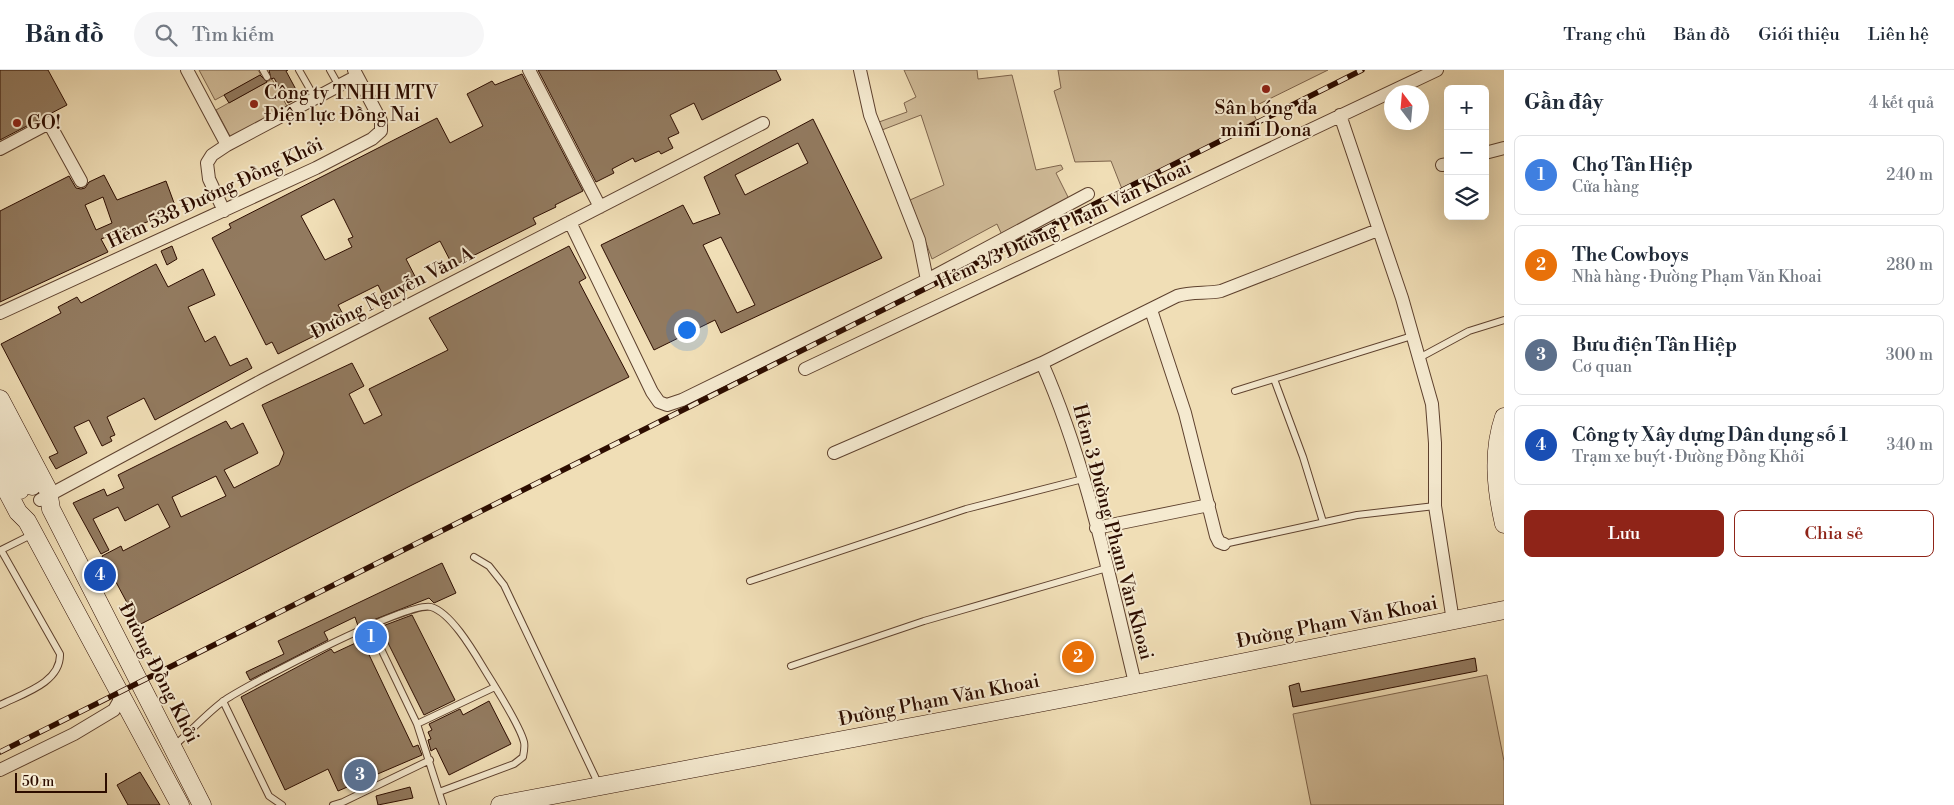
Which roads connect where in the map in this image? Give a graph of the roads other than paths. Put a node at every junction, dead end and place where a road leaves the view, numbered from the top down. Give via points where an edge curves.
1 (186, 70) edge
2 (264, 70) edge
3 (299, 70) edge
4 (330, 70) edge
5 (529, 70) edge
6 (860, 70) edge
7 (1436, 70) edge
8 (356, 73) edge
9 (267, 77) dead end
10 (339, 86) junction
11 (315, 98) junction
12 (1340, 115) junction
13 (763, 123) dead end
14 (227, 145) junction
15 (1504, 148) edge
16 (0, 150) edge
17 (1489, 153) edge
18 (81, 181) dead end
19 (1088, 194) dead end
20 (600, 207) junction
21 (224, 211) junction
22 (570, 222) junction
23 (1378, 230) junction
24 (927, 280) junction
25 (1151, 310) junction
26 (0, 313) edge
27 (1504, 320) edge
28 (1412, 336) junction
29 (1419, 358) junction
30 (1042, 363) junction
31 (805, 369) dead end
32 (1274, 379) junction
33 (1235, 391) dead end
34 (0, 399) edge
35 (1504, 417) edge
36 (0, 426) edge
37 (0, 453) edge
38 (834, 453) dead end
39 (0, 478) edge
40 (1083, 479) junction
41 (47, 501) junction
42 (1209, 505) junction
43 (1435, 506) junction
44 (1323, 522) junction
45 (1504, 524) edge
46 (30, 527) junction
47 (1096, 528) junction
48 (1224, 544) joint
49 (474, 557) dead end
50 (1107, 568) junction
51 (750, 581) dead end
52 (1504, 610) edge
53 (1453, 621) junction
54 (370, 626) junction
55 (791, 666) dead end
56 (1135, 684) junction
57 (141, 686) junction
58 (495, 687) junction
59 (122, 696) junction
60 (223, 701) junction
61 (0, 705) edge
62 (417, 724) junction
63 (172, 747) junction
64 (430, 760) junction
65 (0, 770) edge
66 (599, 786) junction
67 (439, 792) junction
68 (180, 805) edge
69 (202, 805) edge
70 (282, 805) edge
71 (333, 805) edge
72 (442, 805) edge
73 (500, 805) edge

1 - 14 street
2 - 9 lane
3 - 11 lane
4 - 10 lane
5 - 20 street
6 - 24 street via 870,116 919,240
7 - 12 street, Hẻm 3/3 Đường Phạm Văn Khoai
8 - 10 street
8 - 21 street, Hẻm 538 Đường Đồng Khởi via 381,121 381,131 372,139 316,168
10 - 11 street
11 - 14 street
12 - 23 street
12 - 31 street, Hẻm 3/3 Đường Phạm Văn Khoai
13 - 20 street, Đường Nguyễn Văn A
14 - 21 street via 212,154 207,162 209,179
15 - 17 street
16 - 18 street via 49,123
19 - 24 street
20 - 22 street, Đường Nguyễn Văn A
21 - 26 street, Hẻm 538 Đường Đồng Khởi
22 - 24 street via 652,392 659,402 667,405
22 - 41 street, Đường Nguyễn Văn A via 263,380
23 - 25 street via 1221,291 1209,294 1188,292
23 - 28 street
25 - 30 street
25 - 42 street via 1185,413
27 - 29 lane via 1469,331
28 - 29 street
28 - 32 lane
29 - 43 street via 1432,404
30 - 38 street
30 - 40 street, Hẻm 3 Đường Phạm Văn Khoai
32 - 33 lane
32 - 44 lane
34 - 41 street, Đường Đồng Khởi
35 - 45 street via 1497,445 1496,475
36 - 41 street
37 - 46 street via 21,493
39 - 46 street
40 - 47 street, Hẻm 3 Đường Phạm Văn Khoai
40 - 51 lane via 966,509
41 - 57 street, Đường Đồng Khởi
42 - 47 street
42 - 48 street via 1216,536
43 - 44 lane
43 - 53 street
44 - 48 lane
46 - 59 street
46 - 61 lane via 1,550 60,654 60,663 44,683
47 - 50 street, Hẻm 3 Đường Phạm Văn Khoai
49 - 66 lane via 489,566 504,585
50 - 55 lane via 924,622
50 - 56 street, Hẻm 3 Đường Phạm Văn Khoai
52 - 53 street, Đường Phạm Văn Khoai
53 - 56 street, Đường Phạm Văn Khoai
54 - 58 lane via 413,609 428,607 440,611 467,642
54 - 60 lane
54 - 62 lane
56 - 66 street, Đường Phạm Văn Khoai
57 - 59 street
57 - 63 street, Đường Đồng Khởi
58 - 62 lane
58 - 67 lane via 525,742 523,757 514,764
59 - 65 street via 114,710
59 - 68 street
60 - 63 lane
60 - 70 lane via 269,796
62 - 64 lane
63 - 69 street, Đường Đồng Khởi
64 - 67 lane
64 - 71 lane
66 - 73 street, Đường Phạm Văn Khoai
67 - 72 lane

